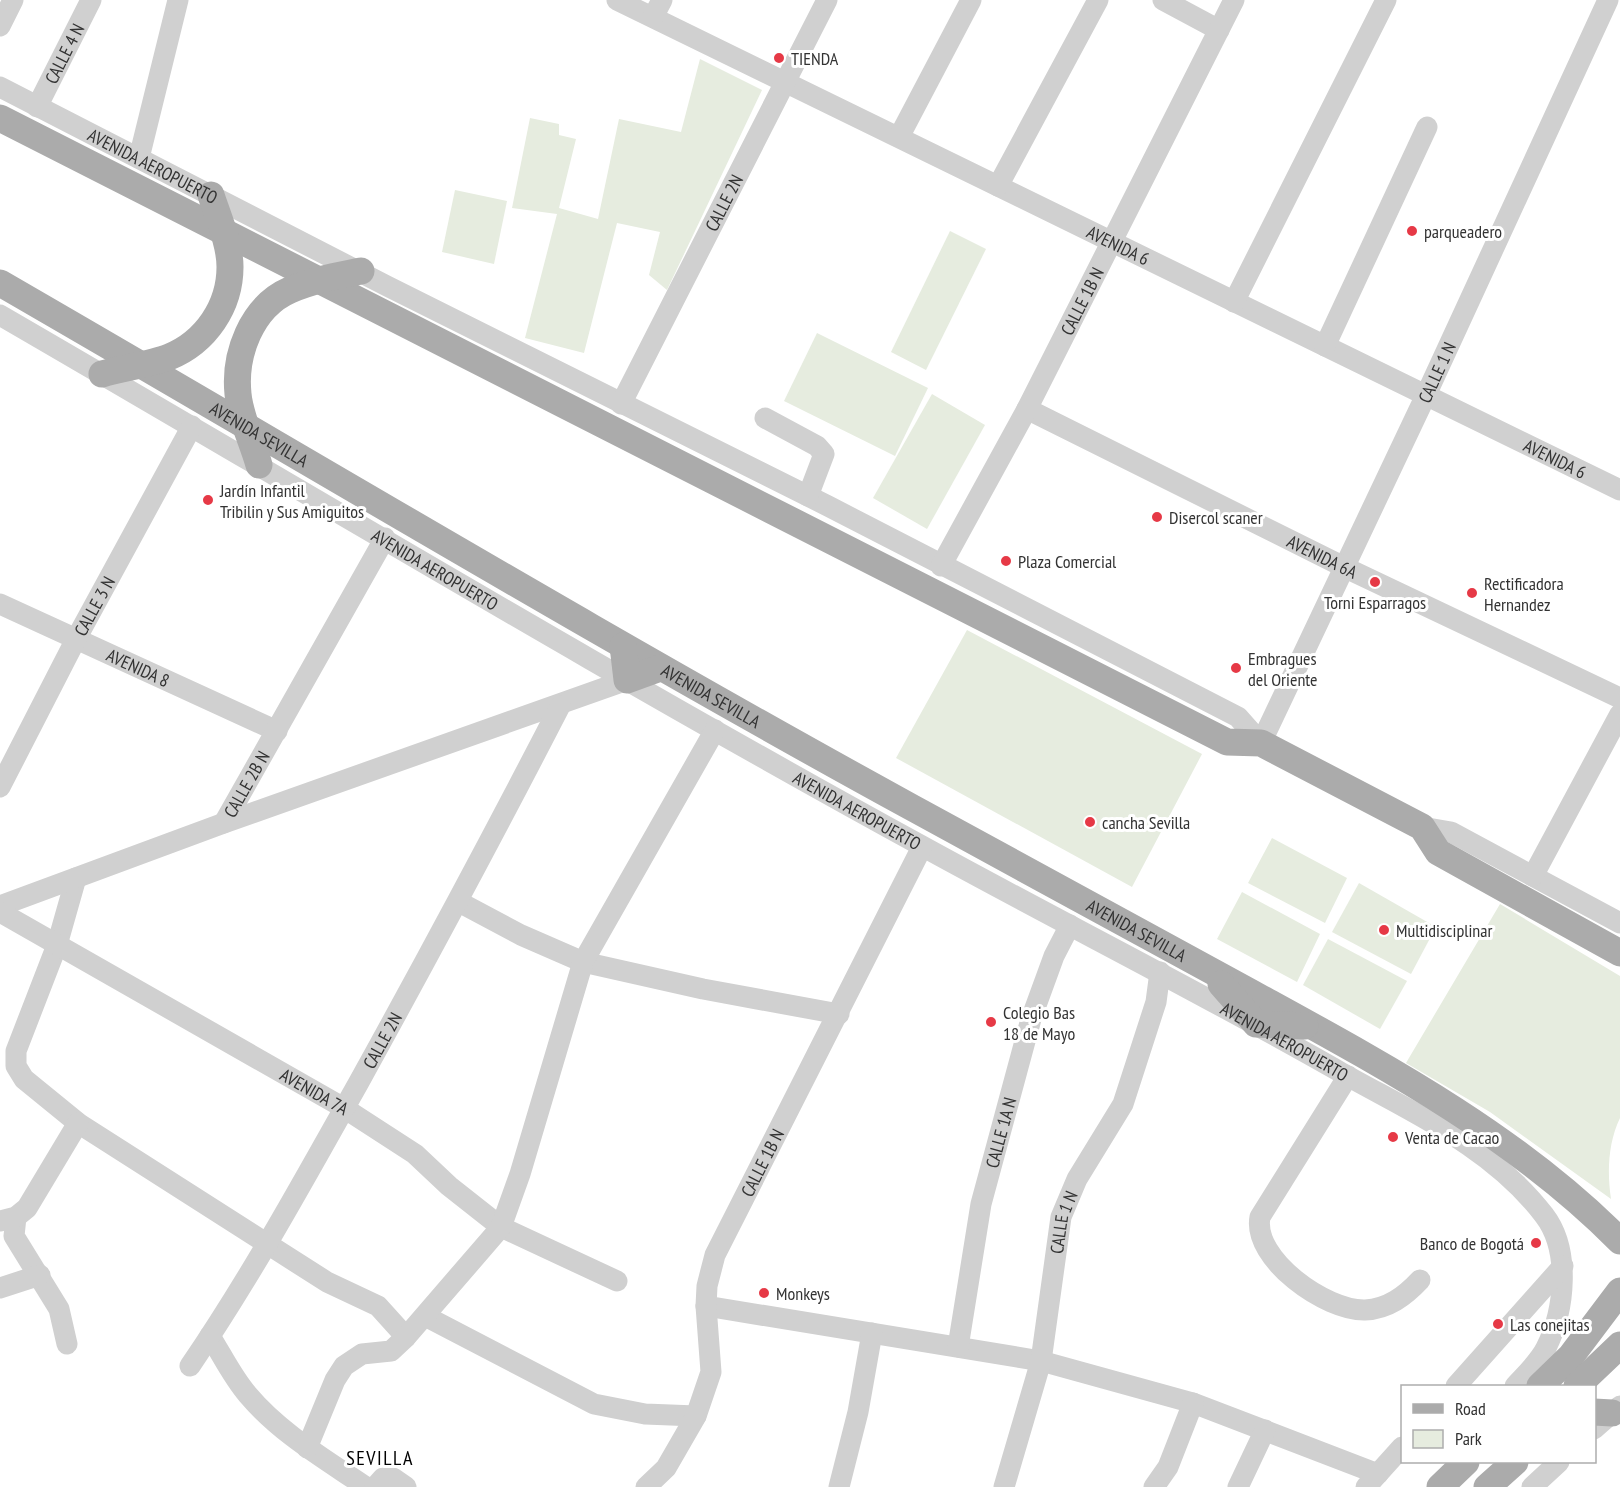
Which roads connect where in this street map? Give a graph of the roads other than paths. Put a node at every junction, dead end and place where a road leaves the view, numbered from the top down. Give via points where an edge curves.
1 (13, 0) edge
2 (91, 0) edge
3 (178, 0) edge
4 (617, 0) edge
5 (827, 0) edge
6 (971, 0) edge
7 (1098, 0) edge
8 (1163, 0) edge
9 (1234, 0) edge
10 (1386, 0) edge
11 (1608, 0) edge
12 (658, 9) edge
13 (0, 26) edge
14 (1219, 30) junction
15 (785, 82) junction
16 (0, 87) edge
17 (37, 106) junction
18 (0, 118) edge
19 (1427, 127) dead end
20 (899, 137) junction
21 (139, 158) junction
22 (998, 186) junction
23 (211, 195) junction
24 (223, 232) junction
25 (1113, 242) junction
26 (361, 271) junction
27 (320, 280) junction
28 (0, 283) edge
29 (1234, 302) junction
30 (0, 315) edge
31 (1325, 346) junction
32 (139, 363) junction
33 (102, 374) junction
34 (1426, 395) junction
35 (621, 404) junction
36 (1027, 409) junction
37 (765, 418) dead end
38 (192, 426) junction
39 (248, 426) junction
40 (259, 465) junction
41 (1619, 488) edge
42 (808, 496) junction
43 (385, 538) junction
44 (941, 566) junction
45 (1346, 568) junction
46 (0, 604) edge
47 (76, 639) junction
48 (623, 646) junction
49 (660, 668) junction
50 (627, 680) junction
51 (1620, 698) edge
52 (560, 706) junction
53 (1620, 714) edge
54 (715, 730) junction
55 (276, 731) junction
56 (1261, 743) junction
57 (0, 788) edge
58 (224, 823) junction
59 (1422, 827) junction
60 (922, 847) junction
61 (1533, 876) junction
62 (76, 878) junction
63 (459, 902) junction
64 (0, 906) edge
65 (0, 912) edge
66 (1620, 923) edge
67 (1070, 926) junction
68 (57, 945) junction
69 (1620, 953) edge
70 (583, 962) junction
71 (1208, 969) junction
72 (1160, 972) junction
73 (839, 1014) junction
74 (1256, 1024) junction
75 (1313, 1027) junction
76 (1348, 1076) junction
77 (344, 1108) junction
78 (78, 1123) junction
79 (8, 1219) edge
80 (501, 1227) junction
81 (1620, 1241) edge
82 (267, 1246) junction
83 (1563, 1266) junction
84 (39, 1275) junction
85 (1420, 1280) dead end
86 (617, 1281) dead end
87 (0, 1288) edge
88 (1620, 1291) edge
89 (706, 1306) junction
90 (1620, 1310) edge
91 (425, 1316) junction
92 (872, 1333) junction
93 (210, 1336) junction
94 (406, 1337) junction
95 (67, 1344) dead end
96 (1620, 1345) edge
97 (958, 1347) junction
98 (1571, 1356) junction
99 (1041, 1361) junction
100 (190, 1366) dead end
101 (1457, 1385) edge
102 (1516, 1385) edge
103 (1541, 1385) edge
104 (1578, 1385) edge
105 (1193, 1402) junction
106 (696, 1416) junction
107 (1265, 1430) junction
108 (307, 1448) junction
109 (1401, 1448) edge
110 (1490, 1463) edge
111 (1513, 1463) edge
112 (1557, 1463) edge
113 (1465, 1469) edge
114 (1372, 1481) edge
115 (366, 1487) edge
116 (375, 1487) edge
117 (406, 1487) edge
118 (646, 1487) edge
119 (838, 1487) edge
120 (1004, 1487) edge
121 (1154, 1487) edge
122 (1238, 1487) edge
123 (1440, 1487) edge
124 (1487, 1487) edge
125 (1532, 1487) edge

1 - 13 street
2 - 17 street, CALLE 4 N
3 - 21 street
4 - 12 street, AVENIDA 6
5 - 15 street, CALLE 2N
6 - 20 street
7 - 22 street
8 - 14 street
9 - 14 street, CALLE 1B N
10 - 29 street
11 - 34 street, CALLE 1 N
12 - 15 street, AVENIDA 6
14 - 25 street, CALLE 1B N
15 - 20 street, AVENIDA 6
15 - 35 street, CALLE 2N
16 - 17 street, AVENIDA AEROPUERTO
17 - 21 street, AVENIDA AEROPUERTO
18 - 24 main road
19 - 31 street
20 - 22 street, AVENIDA 6
21 - 23 street, AVENIDA AEROPUERTO
22 - 25 street, AVENIDA 6
23 - 24 main road
23 - 26 street, AVENIDA AEROPUERTO
24 - 27 main road
24 - 32 main road via 230,265 227,294 214,321 186,348 168,358
25 - 29 street, AVENIDA 6
25 - 36 street, CALLE 1B N
26 - 27 main road
26 - 35 street, AVENIDA AEROPUERTO
27 - 39 main road via 288,291 264,310 246,336 237,365 238,396
27 - 56 main road via 1227,742
28 - 32 main road, AVENIDA SEVILLA
29 - 31 street, AVENIDA 6
30 - 33 street, AVENIDA AEROPUERTO
31 - 34 street, AVENIDA 6
32 - 33 main road
32 - 39 main road, AVENIDA SEVILLA
33 - 38 street, AVENIDA AEROPUERTO
34 - 41 street, AVENIDA 6
34 - 45 street, CALLE 1 N
35 - 42 street, AVENIDA AEROPUERTO
36 - 44 street, CALLE 1B N
36 - 45 street, AVENIDA 6A
37 - 42 street via 817,446 824,454
38 - 40 street, AVENIDA AEROPUERTO
38 - 47 street, CALLE 3 N
39 - 40 main road
39 - 48 main road, AVENIDA SEVILLA
40 - 43 street, AVENIDA AEROPUERTO
42 - 44 street, AVENIDA AEROPUERTO
43 - 50 street, AVENIDA AEROPUERTO
43 - 55 street, CALLE 2B N
44 - 56 street, AVENIDA AEROPUERTO via 1238,717
45 - 51 street, AVENIDA 6A
45 - 56 street, CALLE 1 N
46 - 47 street, AVENIDA 8
47 - 55 street, AVENIDA 8
47 - 57 street, CALLE 3 N
48 - 49 main road, AVENIDA SEVILLA
48 - 50 main road
49 - 50 main road
49 - 71 main road, AVENIDA SEVILLA
50 - 52 street
50 - 54 street, AVENIDA AEROPUERTO
52 - 58 street
52 - 63 street, CALLE 2N
53 - 61 street
54 - 60 street, AVENIDA AEROPUERTO
54 - 70 street
55 - 58 street, CALLE 2B N
56 - 59 main road, AVENIDA AEROPUERTO
58 - 62 street, CALLE 2B N
59 - 61 street, AVENIDA AEROPUERTO via 1451,832
59 - 69 main road, AVENIDA AEROPUERTO via 1438,852
60 - 67 street, AVENIDA AEROPUERTO
60 - 73 street, CALLE 1B N
61 - 66 street, AVENIDA AEROPUERTO
62 - 64 street, CALLE 2B N
62 - 68 street
63 - 70 street
63 - 77 street, CALLE 2N
65 - 68 street, AVENIDA 7A
67 - 72 street, AVENIDA AEROPUERTO
67 - 97 street, CALLE 1A N via 1054,956 1031,1019 981,1204
68 - 77 street, AVENIDA 7A
68 - 78 street via 16,1051 16,1066 24,1079
70 - 73 street
70 - 80 street
71 - 74 main road
71 - 75 main road, AVENIDA SEVILLA
72 - 74 street, AVENIDA AEROPUERTO
72 - 99 street, CALLE 1 N via 1156,1002 1123,1104 1077,1179 1061,1217
73 - 89 street, CALLE 1B N via 715,1255
74 - 75 main road
74 - 76 street, AVENIDA AEROPUERTO
75 - 81 main road, AVENIDA SEVILLA via 1429,1094 1529,1159 1578,1198
76 - 83 street, AVENIDA AEROPUERTO via 1437,1124 1514,1180 1548,1219
76 - 85 street via 1260,1217 1262,1241 1303,1285 1348,1309 1366,1310 1397,1301
77 - 80 street, AVENIDA 7A via 415,1154
77 - 82 street, CALLE 2N
78 - 79 street via 27,1208
78 - 82 street
79 - 84 street
80 - 86 street, AVENIDA 7A
80 - 91 street
82 - 93 street, CALLE 2N
82 - 94 street via 327,1282 378,1306
83 - 101 street
83 - 102 street, AVENIDA AEROPUERTO via 1557,1316 1546,1347
84 - 87 street
84 - 95 street via 59,1309
88 - 98 main road
89 - 92 street
89 - 106 street, CALLE 1B N via 711,1372
90 - 98 main road
91 - 94 street
91 - 106 street via 594,1404 645,1414
92 - 97 street
92 - 119 street via 858,1412
93 - 100 street, CALLE 2N
93 - 108 street via 247,1394
94 - 108 street via 391,1351 362,1354 344,1366
96 - 104 main road
97 - 99 street
98 - 103 main road
99 - 105 street
99 - 120 street, CALLE 1 N
105 - 107 street
105 - 121 street via 1168,1467
106 - 118 street, CALLE 1B N via 666,1468
107 - 114 street
107 - 122 street
108 - 115 street
109 - 114 street
110 - 113 main road
111 - 124 main road
112 - 125 street
113 - 123 main road
116 - 117 street via 383,1478 393,1478

